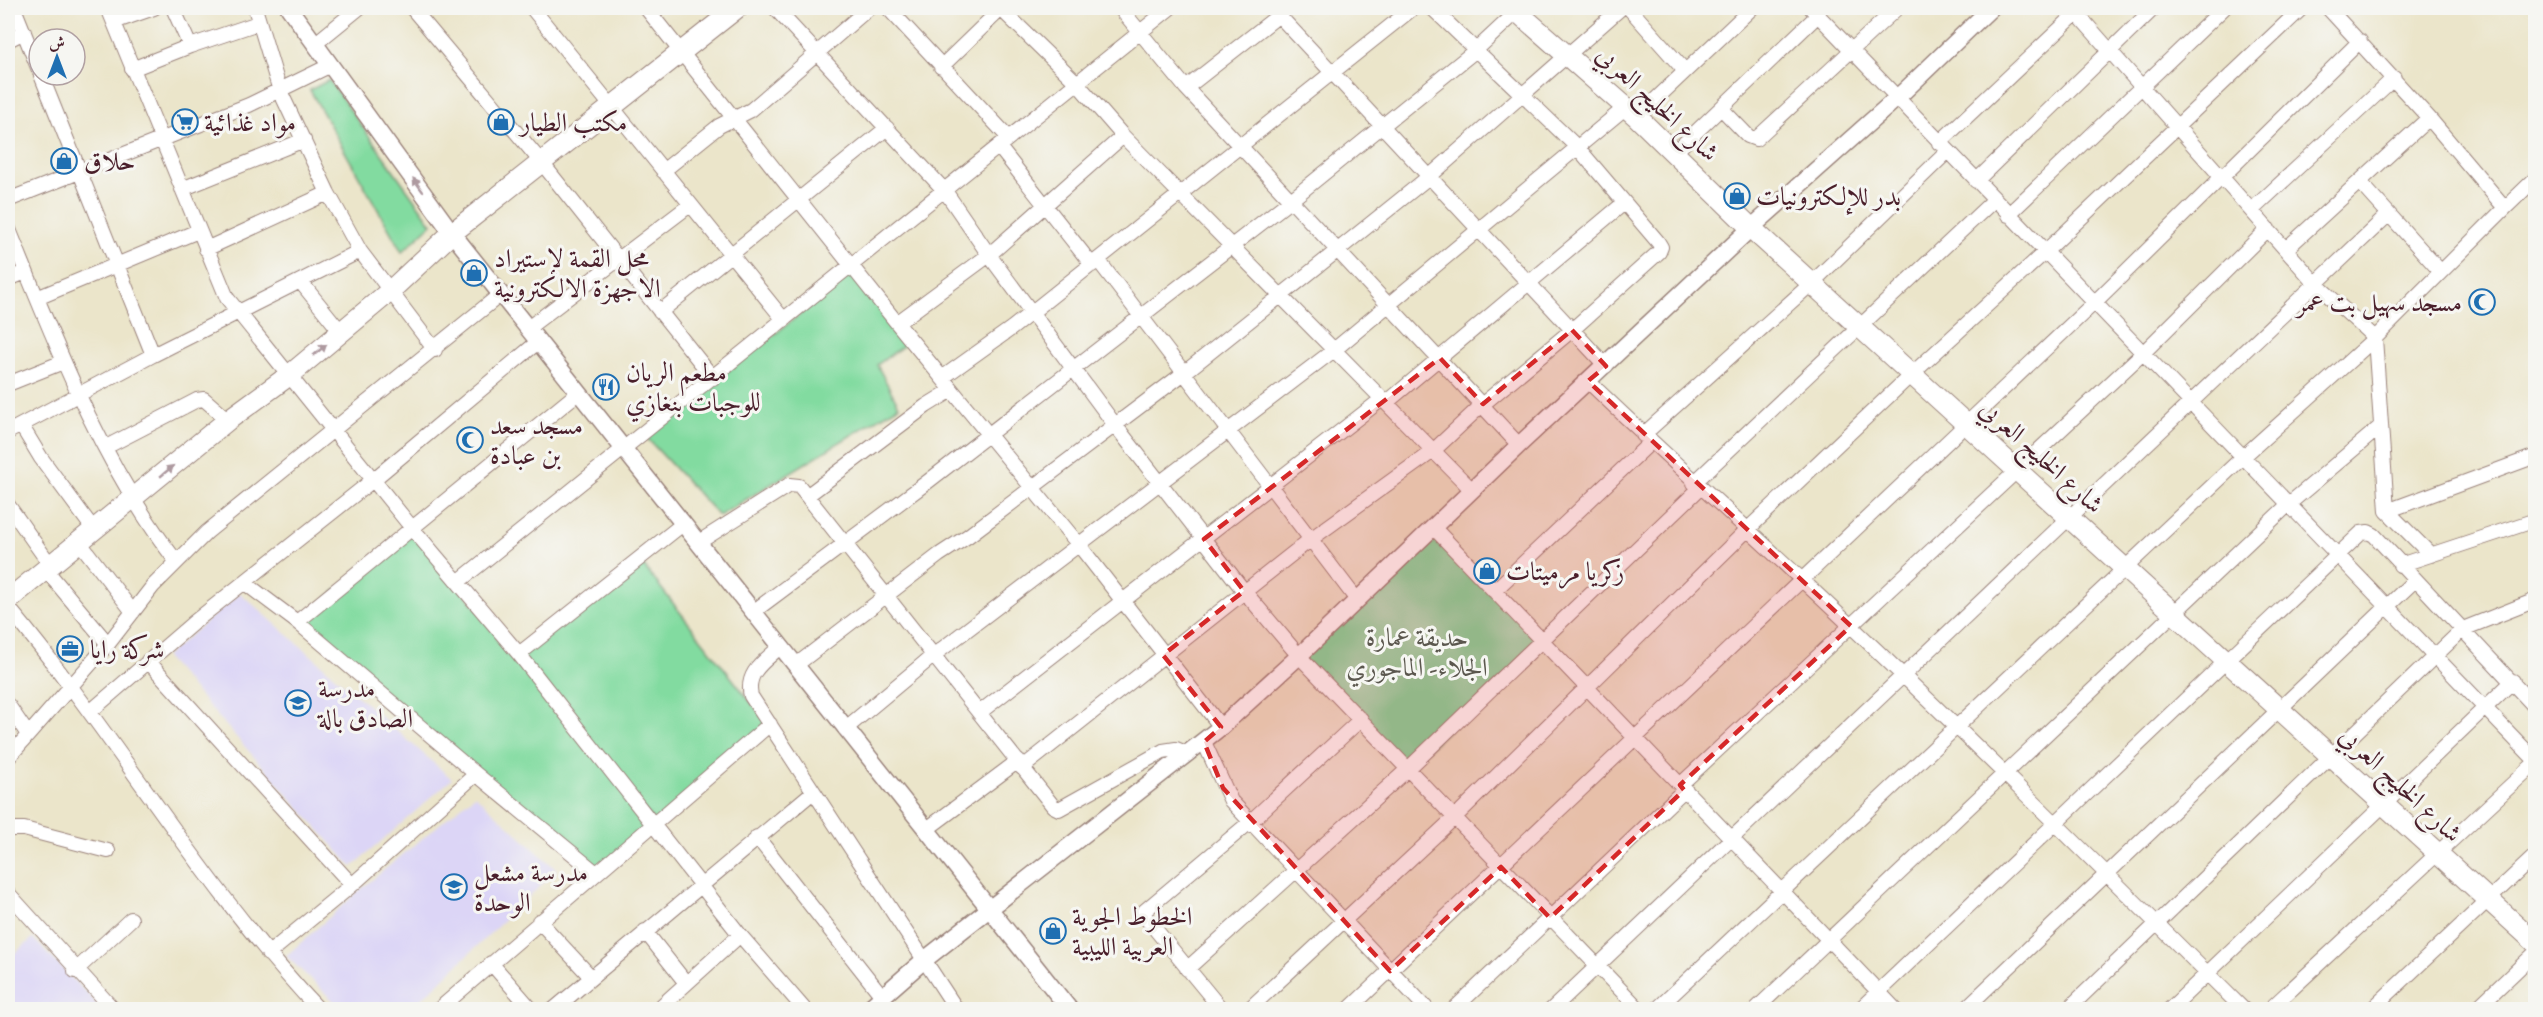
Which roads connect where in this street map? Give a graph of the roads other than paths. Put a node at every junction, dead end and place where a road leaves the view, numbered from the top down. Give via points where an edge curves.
1 (14, 8) edge
2 (108, 8) edge
3 (154, 8) edge
4 (173, 8) edge
5 (255, 8) edge
6 (289, 8) edge
7 (359, 8) edge
8 (412, 8) edge
9 (532, 8) edge
10 (646, 8) edge
11 (736, 8) edge
12 (775, 8) edge
13 (869, 8) edge
14 (888, 8) edge
15 (1001, 8) edge
16 (1120, 8) edge
17 (1170, 8) edge
18 (1413, 8) edge
19 (1432, 8) edge
20 (1621, 8) edge
21 (1629, 8) edge
22 (1752, 8) edge
23 (1897, 8) edge
24 (1991, 8) edge
25 (2154, 8) edge
26 (2224, 8) edge
27 (2302, 8) edge
28 (2328, 8) edge
29 (1517, 9) edge
30 (2077, 9) edge
31 (1280, 10) edge
32 (1814, 11) edge
33 (114, 22) junction
34 (258, 22) junction
35 (1139, 31) junction
36 (24, 32) junction
37 (8, 40) edge
38 (27, 40) edge
39 (2360, 41) junction
40 (315, 43) junction
41 (190, 46) junction
42 (1476, 50) junction
43 (682, 51) junction
44 (1851, 51) junction
45 (2110, 52) junction
46 (818, 54) junction
47 (1567, 54) junction
48 (331, 65) junction
49 (941, 67) junction
50 (132, 69) junction
51 (1685, 71) junction
52 (1332, 74) junction
53 (2394, 78) junction
54 (1076, 82) junction
55 (2142, 86) junction
56 (46, 87) edge
57 (1186, 88) junction
58 (280, 91) junction
59 (1524, 94) junction
60 (1897, 98) junction
61 (612, 107) junction
62 (1721, 108) junction
63 (1631, 112) junction
64 (736, 118) junction
65 (2429, 118) junction
66 (2176, 125) junction
67 (1381, 127) junction
68 (887, 128) junction
69 (1123, 136) junction
70 (160, 140) junction
71 (303, 140) junction
72 (1004, 142) junction
73 (1239, 146) junction
74 (1943, 147) junction
75 (1578, 148) junction
76 (1673, 154) junction
77 (542, 163) junction
78 (663, 171) junction
79 (80, 172) junction
80 (2222, 175) junction
81 (1430, 176) junction
82 (2535, 178) edge
83 (1976, 181) junction
84 (2360, 182) junction
85 (182, 189) junction
86 (945, 191) junction
87 (328, 193) junction
88 (1179, 193) junction
89 (799, 200) junction
90 (1291, 200) junction
91 (1994, 200) junction
92 (8, 201) edge
93 (1624, 203) junction
94 (690, 205) junction
95 (1045, 205) junction
96 (2505, 208) junction
97 (2252, 210) junction
98 (2389, 214) junction
99 (2008, 215) junction
100 (8, 227) edge
101 (1751, 228) junction
102 (2268, 229) junction
103 (1477, 230) junction
104 (198, 231) junction
105 (452, 232) junction
106 (1231, 246) junction
107 (206, 249) junction
108 (2286, 249) junction
109 (1338, 250) junction
110 (360, 251) junction
111 (2045, 252) junction
112 (989, 255) junction
113 (732, 256) junction
114 (618, 259) junction
115 (1095, 263) junction
116 (116, 265) junction
117 (852, 266) junction
118 (26, 272) junction
119 (2440, 272) junction
120 (8, 279) edge
121 (300, 281) junction
122 (1527, 282) junction
123 (1813, 282) junction
124 (2317, 285) junction
125 (389, 292) junction
126 (501, 294) junction
127 (1281, 296) junction
128 (37, 298) junction
129 (2095, 302) junction
130 (1389, 305) junction
131 (239, 312) junction
132 (660, 312) junction
133 (1033, 312) junction
134 (1140, 317) junction
135 (784, 320) junction
136 (897, 323) junction
137 (1860, 327) junction
138 (528, 328) junction
139 (1572, 330) junction
140 (341, 332) junction
141 (2375, 338) junction
142 (539, 341) junction
143 (435, 350) junction
144 (1334, 350) junction
145 (2144, 352) junction
146 (153, 355) junction
147 (1440, 358) junction
148 (63, 362) junction
149 (1606, 366) junction
150 (1074, 368) junction
151 (1184, 373) junction
152 (291, 374) junction
153 (1912, 374) junction
154 (712, 378) junction
155 (942, 378) junction
156 (1588, 381) junction
157 (8, 384) edge
158 (951, 390) junction
159 (579, 392) junction
160 (79, 395) junction
161 (1384, 401) junction
162 (2192, 401) junction
163 (1483, 404) junction
164 (228, 420) junction
165 (1965, 422) junction
166 (21, 425) junction
167 (1115, 425) junction
168 (2381, 426) junction
169 (336, 430) junction
170 (1227, 430) junction
171 (8, 432) edge
172 (987, 435) junction
173 (1647, 439) junction
174 (1519, 445) junction
175 (106, 447) junction
176 (624, 448) junction
177 (1433, 451) junction
178 (2244, 456) junction
179 (2535, 456) edge
180 (2018, 470) junction
181 (374, 480) junction
182 (1160, 483) junction
183 (1697, 485) junction
184 (1269, 487) junction
185 (1030, 488) junction
186 (1472, 490) junction
187 (808, 495) junction
188 (132, 500) junction
189 (2290, 503) junction
190 (8, 505) edge
191 (2387, 512) junction
192 (2070, 517) junction
193 (2535, 520) edge
194 (684, 523) junction
195 (412, 528) junction
196 (1434, 528) junction
197 (1748, 530) junction
198 (87, 536) junction
199 (1311, 538) junction
200 (1204, 539) junction
201 (699, 542) junction
202 (844, 545) junction
203 (1078, 545) junction
204 (2338, 554) junction
205 (2431, 555) junction
206 (176, 561) junction
207 (2400, 565) junction
208 (2125, 567) junction
209 (48, 568) junction
210 (1801, 578) junction
211 (2415, 580) junction
212 (458, 582) junction
213 (245, 583) junction
214 (1244, 591) junction
215 (1494, 591) junction
216 (886, 596) junction
217 (8, 600) edge
218 (1357, 600) junction
219 (2535, 600) edge
220 (1122, 603) junction
221 (8, 607) edge
222 (2387, 607) junction
223 (133, 612) junction
224 (753, 612) junction
225 (2175, 613) junction
226 (297, 622) junction
227 (1851, 626) junction
228 (2463, 629) junction
229 (1542, 641) junction
230 (108, 644) junction
231 (781, 646) junction
232 (519, 654) junction
233 (934, 655) junction
234 (1163, 655) junction
235 (1299, 656) junction
236 (2436, 656) junction
237 (148, 661) junction
238 (2228, 662) junction
239 (796, 665) junction
240 (1902, 676) junction
241 (2513, 681) junction
242 (71, 687) junction
243 (1588, 689) junction
244 (2533, 701) edge
245 (8, 705) edge
246 (2485, 709) junction
247 (2281, 710) junction
248 (90, 712) junction
249 (979, 712) junction
250 (1361, 720) junction
251 (770, 724) junction
252 (1221, 727) junction
253 (1956, 727) junction
254 (845, 729) junction
255 (27, 733) junction
256 (1637, 738) junction
257 (1204, 742) junction
258 (1188, 754) junction
259 (2331, 757) junction
260 (8, 758) edge
261 (2535, 761) edge
262 (1020, 764) junction
263 (1408, 769) junction
264 (476, 774) junction
265 (2005, 774) junction
266 (1682, 787) junction
267 (813, 792) junction
268 (2382, 804) junction
269 (1454, 818) junction
270 (1250, 822) junction
271 (2056, 822) junction
272 (655, 824) junction
273 (8, 829) edge
274 (927, 829) junction
275 (756, 837) junction
276 (1733, 838) junction
277 (108, 851) dead end
278 (2437, 854) junction
279 (2535, 855) edge
280 (1501, 867) junction
281 (1297, 870) junction
282 (596, 872) junction
283 (2104, 874) junction
284 (352, 885) junction
285 (699, 885) junction
286 (1783, 889) junction
287 (8, 893) edge
288 (2487, 898) junction
289 (989, 909) junction
290 (1550, 918) junction
291 (130, 919) dead end
292 (1342, 920) junction
293 (539, 921) junction
294 (2157, 923) junction
295 (645, 931) junction
296 (740, 935) junction
297 (1830, 940) junction
298 (2535, 943) edge
299 (2535, 952) edge
300 (268, 954) junction
301 (923, 961) junction
302 (491, 963) junction
303 (1598, 965) junction
304 (1187, 969) junction
305 (75, 971) junction
306 (1390, 971) junction
307 (2207, 973) junction
308 (591, 977) junction
309 (686, 983) junction
310 (1878, 991) junction
311 (882, 996) junction
312 (114, 1010) edge
313 (319, 1010) edge
314 (438, 1010) edge
315 (532, 1010) edge
316 (553, 1010) edge
317 (657, 1010) edge
318 (805, 1010) edge
319 (867, 1010) edge
320 (957, 1010) edge
321 (1070, 1010) edge
322 (1222, 1010) edge
323 (1248, 1010) edge
324 (1348, 1010) edge
325 (1428, 1010) edge
326 (1453, 1010) edge
327 (1551, 1010) edge
328 (1640, 1010) edge
329 (1656, 1010) edge
330 (1755, 1010) edge
331 (1859, 1010) edge
332 (1896, 1010) edge
333 (1964, 1010) edge
334 (2067, 1010) edge
335 (2169, 1010) edge
336 (2244, 1010) edge
337 (2269, 1010) edge
338 (2371, 1010) edge
339 (2475, 1010) edge

1 - 36 street
2 - 33 street
3 - 33 street
4 - 41 street
5 - 34 street
6 - 40 street
7 - 40 street
8 - 77 street
9 - 61 street
10 - 43 street
11 - 43 main road
12 - 46 street
13 - 46 street
14 - 49 street
15 - 49 street
15 - 54 street
16 - 35 street
17 - 35 street
18 - 52 street
19 - 42 street
20 - 47 street
21 - 51 street
22 - 51 street
23 - 44 street
24 - 60 street
25 - 45 street
26 - 55 street
27 - 66 street
28 - 39 street
29 - 42 street
29 - 47 main road, شارع الخليج العربي
30 - 45 street
30 - 74 street
31 - 52 street
31 - 57 street
32 - 44 street
32 - 62 street
33 - 50 street
34 - 41 street
34 - 58 street
35 - 54 street
35 - 57 street
36 - 37 street
36 - 38 street
39 - 53 street
39 - 80 street
40 - 48 street
41 - 50 street
42 - 59 street
42 - 67 street
43 - 61 main road
43 - 64 street
44 - 60 street
44 - 62 street via 1756,139 1748,136
45 - 55 street
45 - 83 street
46 - 64 street
46 - 68 street
47 - 59 street
47 - 63 main road, شارع الخليج العربي
48 - 58 street
105 -> 48 street
49 - 72 street
50 - 70 street
51 - 63 street
52 - 67 street
52 - 73 street
53 - 65 street
53 - 97 street
54 - 69 street
54 - 72 street
55 - 66 street
55 - 99 street
56 - 79 street
57 - 73 street
58 - 70 street
58 - 71 street
59 - 75 street
59 - 81 street
60 - 74 street
60 - 101 street
61 - 77 main road
61 - 78 street
62 - 76 street
63 - 75 street
63 - 76 main road, شارع الخليج العربي
64 - 78 street via 719,126
64 - 89 street
65 - 84 street
65 - 96 street
66 - 80 street
66 - 111 street
67 - 81 street
67 - 90 street
68 - 86 street
68 - 89 street
69 - 88 street
69 - 95 street
70 - 79 street
70 - 85 street
71 - 85 street
71 - 87 street
72 - 86 street
72 - 95 street
73 - 88 street
73 - 90 street
74 - 83 street
74 - 123 street
75 - 93 street
75 - 103 street
76 - 101 main road, شارع الخليج العربي
77 - 105 main road
77 - 114 street
78 - 94 street
79 - 92 street
79 - 116 street
80 - 97 street
80 - 129 street
81 - 103 street
81 - 109 street
82 - 96 street
83 - 91 street
84 - 98 street
84 - 108 street
85 - 104 street
86 - 112 street
86 - 117 street
87 - 107 street
87 - 110 street
88 - 106 street
88 - 115 street
89 - 113 street
89 - 117 street
90 - 106 street
90 - 109 street
91 - 99 street
91 - 137 street
93 - 122 street
93 - 139 street via 1658,242 1659,252
94 - 113 street
94 - 114 street
95 - 112 street
95 - 115 street
96 - 119 street
97 - 102 street
98 - 119 street
98 - 124 street
99 - 111 street
100 - 118 street
101 - 123 main road, شارع الخليج العربي
101 - 149 street
102 - 108 street
102 - 145 street
103 - 122 street
103 - 130 street
104 - 107 street
104 - 116 street
105 - 125 main road
105 - 126 street
106 - 127 street
106 - 134 street
107 - 131 street via 227,298
108 - 124 street
109 - 127 street
109 - 130 street
110 - 121 street
110 - 125 street
111 - 129 street
111 - 153 street
112 - 133 street
112 - 136 street
113 - 132 street
113 - 135 street
114 - 132 street
114 - 138 street
115 - 133 street
115 - 134 street
116 - 128 street
116 - 146 street
117 - 135 street
117 - 136 street
118 - 120 street
118 - 128 street
119 - 141 street
121 - 131 street
121 - 140 street
122 - 139 street
122 - 147 street
123 - 137 main road, شارع الخليج العربي
123 - 173 street
124 - 141 street
124 - 162 street
125 - 140 main road
125 - 143 street
126 - 138 street
126 - 143 street
127 - 144 street
127 - 151 street
128 - 148 street
129 - 145 street
129 - 165 street
130 - 144 street
130 - 147 street
131 - 146 street
131 - 152 street
132 - 154 street
133 - 150 street
133 - 155 street
134 - 150 street
134 - 151 street
135 - 154 street
136 - 155 street
137 - 153 main road, شارع الخليج العربي
137 - 183 street
138 - 142 street
139 - 149 street
139 - 163 street
152 -> 140 main road
141 - 168 street
141 - 178 street
142 - 159 street
142 - 181 street
143 - 169 street
144 - 161 street
144 - 170 street
145 - 162 street
145 - 180 street
146 - 160 street
147 - 161 street
147 - 163 street
148 - 157 street
148 - 160 street
149 - 156 street
150 - 167 street
150 - 172 street
151 - 167 street
151 - 170 street
152 - 164 main road
152 - 169 street
153 - 165 main road, شارع الخليج العربي
153 - 197 street
154 - 176 street
155 - 158 street
156 - 173 street
156 - 174 street
158 - 172 street
158 - 187 street
159 - 176 street
159 - 195 street
160 - 166 street
160 - 175 street
161 - 177 street
161 - 184 street
162 - 178 street
162 - 192 street
163 - 174 street
163 - 177 street
164 - 175 street via 212,404 197,400
188 -> 164 main road
165 - 180 main road, شارع الخليج العربي
165 - 210 street
166 - 171 street
166 - 198 street
167 - 182 street
167 - 185 street
168 - 189 street
168 - 191 street
169 - 181 street
169 - 206 street
170 - 182 street
170 - 184 street
172 - 185 street
172 - 202 street
173 - 183 street
173 - 215 street
174 - 186 street
175 - 188 street
176 - 194 street
176 - 212 street
177 - 186 street
177 - 199 street
178 - 189 street
178 - 208 street
179 - 191 street
180 - 192 main road, شارع الخليج العربي
180 - 227 street
181 - 195 street
181 - 213 street
182 - 200 street
182 - 203 street
183 - 197 street
183 - 229 street
184 - 199 street
184 - 200 street
185 - 203 street
185 - 216 street
186 - 196 street
187 - 201 street via 799,486 789,485
187 - 202 street
188 - 198 main road
188 - 206 street
189 - 204 street
189 - 225 street
190 - 209 street
191 - 205 street
192 - 208 main road, شارع الخليج العربي
192 - 240 street
193 - 205 street
194 - 201 street
194 - 232 street
195 - 212 street
195 - 226 street
196 - 215 street
196 - 218 street
197 - 210 street
197 - 243 street
198 - 209 main road
198 - 223 street
199 - 214 street
199 - 218 street
200 - 214 street
200 - 220 street
201 - 224 street
202 - 216 street
202 - 224 street
203 - 220 street
203 - 233 street
204 - 207 street via 2361,533 2368,532
204 - 222 street
204 - 238 street
205 - 207 street
206 - 223 street
207 - 211 street
208 - 225 main road, شارع الخليج العربي
208 - 253 street
209 - 217 main road
209 - 230 street
210 - 227 street
210 - 256 street
211 - 222 street
211 - 228 street
212 - 232 street
213 - 226 street
213 - 237 street
214 - 234 street
214 - 235 street
215 - 229 street
216 - 233 street
216 - 239 street
218 - 235 street
219 - 228 street
220 - 234 street
220 - 249 street
221 - 242 street
222 - 236 street
222 - 247 street
223 - 230 street
224 - 231 street
225 - 238 main road, شارع الخليج العربي
225 - 265 street
226 - 264 street
227 - 240 street
227 - 266 street
228 - 236 street
228 - 241 street
229 - 243 street
229 - 263 street
230 - 242 street
231 - 239 street
231 - 251 street via 750,679 751,696
232 - 272 street
233 - 249 street
233 - 254 street
234 - 252 street
234 - 262 street
235 - 250 street
235 - 252 street
236 - 246 street
236 - 259 street
237 - 248 street
237 - 284 street
238 - 247 main road, شارع الخليج العربي
238 - 271 street
239 - 254 street
240 - 253 street
240 - 276 street
241 - 244 street
241 - 246 street
242 - 248 street
242 - 255 street
243 - 256 street
243 - 269 street
245 - 255 street
246 - 261 street
246 - 268 street
247 - 259 main road, شارع الخليج العربي
247 - 283 street
248 - 300 street via 214,886
249 - 262 street
250 - 263 street
250 - 270 street
251 - 267 street
251 - 272 street
252 - 257 street
253 - 265 street
253 - 286 street
254 - 274 street
255 - 260 street
256 - 266 street
256 - 280 street
257 - 258 street
257 - 270 street via 1223,788
258 - 262 street via 1176,749 1163,751 1059,809
258 - 289 street
259 - 268 main road, شارع الخليج العربي
259 - 294 street
261 - 278 street
262 - 274 street
263 - 269 street
263 - 281 street
264 - 282 street
264 - 284 street
265 - 271 street
265 - 297 street
266 - 276 street
266 - 290 street
267 - 275 street
267 - 301 street
268 - 278 main road, شارع الخليج العربي
268 - 307 street
269 - 280 street
269 - 292 street
270 - 281 street
270 - 304 street via 1142,913
271 - 283 street
271 - 310 street
272 - 282 street
272 - 285 street
273 - 277 street via 24,829
274 - 289 street
275 - 285 street
275 - 311 street
276 - 286 street
276 - 303 street
278 - 288 main road, شارع الخليج العربي
278 - 337 street
279 - 288 street
280 - 290 street
280 - 306 street
281 - 292 street
281 - 304 street
282 - 293 street
283 - 294 street
283 - 333 street
284 - 300 street
285 - 295 street
285 - 296 street
286 - 297 street
286 - 329 street
287 - 305 street
288 - 298 main road, شارع الخليج العربي
288 - 338 street
289 - 301 street
289 - 321 street
290 - 303 street
290 - 326 street
291 - 305 street
292 - 306 street
292 - 323 street
293 - 302 street
293 - 308 street
294 - 307 street
294 - 334 street
295 - 308 street
295 - 309 street
296 - 309 street
296 - 318 street
297 - 310 street
297 - 330 street
299 - 339 street
300 - 313 street
301 - 311 street
301 - 320 street
302 - 314 street
302 - 315 street
303 - 327 street
303 - 328 street
304 - 322 street
305 - 312 street
306 - 324 street
306 - 325 street
307 - 335 street
307 - 336 street
308 - 316 street
309 - 317 street
310 - 331 street
310 - 332 street
311 - 319 street

